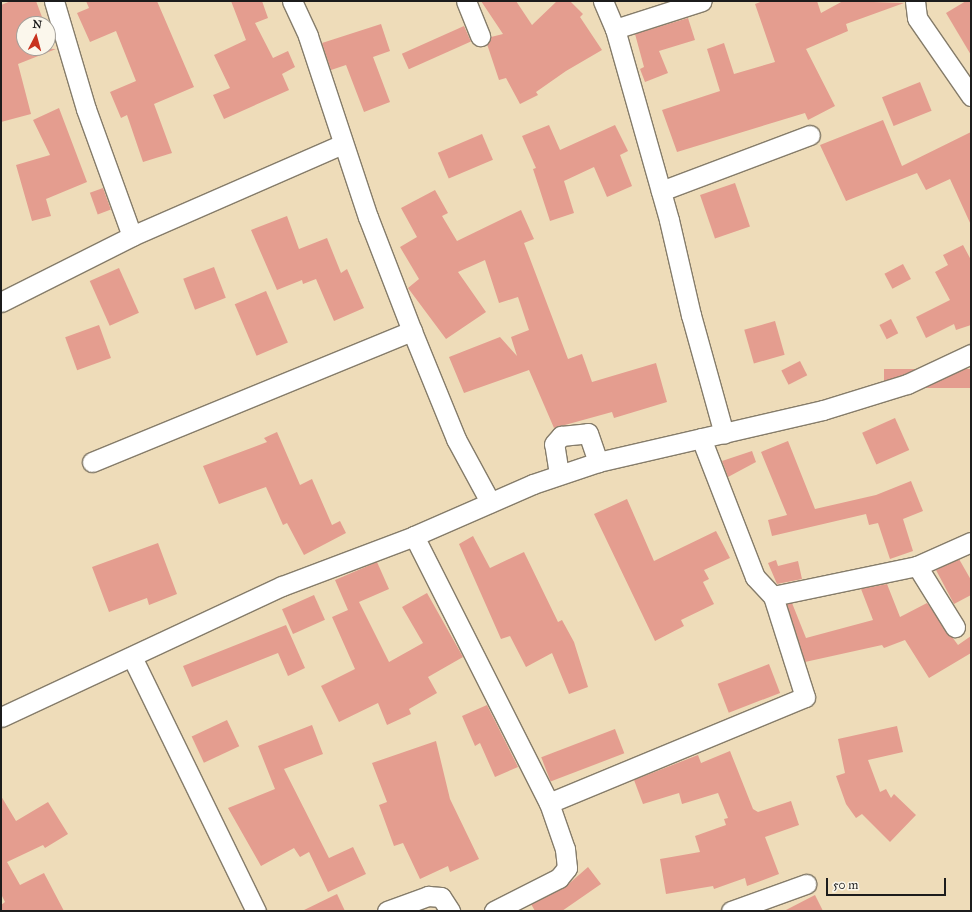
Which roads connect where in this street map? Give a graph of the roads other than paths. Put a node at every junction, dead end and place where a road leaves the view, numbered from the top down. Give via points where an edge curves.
1 (54, 1) edge
2 (292, 1) edge
3 (466, 1) edge
4 (603, 1) edge
5 (702, 1) edge
6 (915, 1) edge
7 (615, 29) junction
8 (480, 36) dead end
9 (971, 96) edge
10 (810, 135) dead end
11 (343, 144) junction
12 (661, 191) junction
13 (132, 236) junction
14 (1, 302) edge
15 (412, 331) junction
16 (971, 354) edge
17 (724, 434) junction
18 (701, 438) junction
19 (92, 462) dead end
20 (598, 462) junction
21 (559, 474) junction
22 (490, 502) junction
23 (414, 536) junction
24 (971, 542) edge
25 (916, 566) junction
26 (772, 596) junction
27 (955, 627) dead end
28 (132, 657) junction
29 (1, 717) edge
30 (549, 803) junction
31 (806, 884) dead end
32 (256, 911) edge
33 (387, 911) edge
34 (450, 911) edge
35 (494, 911) edge
36 (731, 911) edge

1 - 13 street via 86,109
2 - 11 street via 308,36
3 - 8 street
4 - 7 street
5 - 7 street
6 - 9 street via 917,18
7 - 12 street
10 - 12 street
11 - 13 street
11 - 15 street
12 - 17 street
13 - 14 street
15 - 19 street
15 - 22 street via 456,439
16 - 17 street via 907,384 823,410
17 - 18 street
18 - 20 street
18 - 26 street via 755,577
20 - 21 street
20 - 21 street via 588,433 561,436 554,444
21 - 22 street
22 - 23 street
23 - 28 street via 282,586
23 - 30 street
24 - 25 street
25 - 26 street
25 - 27 street
26 - 30 street via 805,697
28 - 29 street
28 - 32 street
30 - 35 street via 561,829 567,868 559,878
31 - 36 street
33 - 34 street via 428,896 441,897

